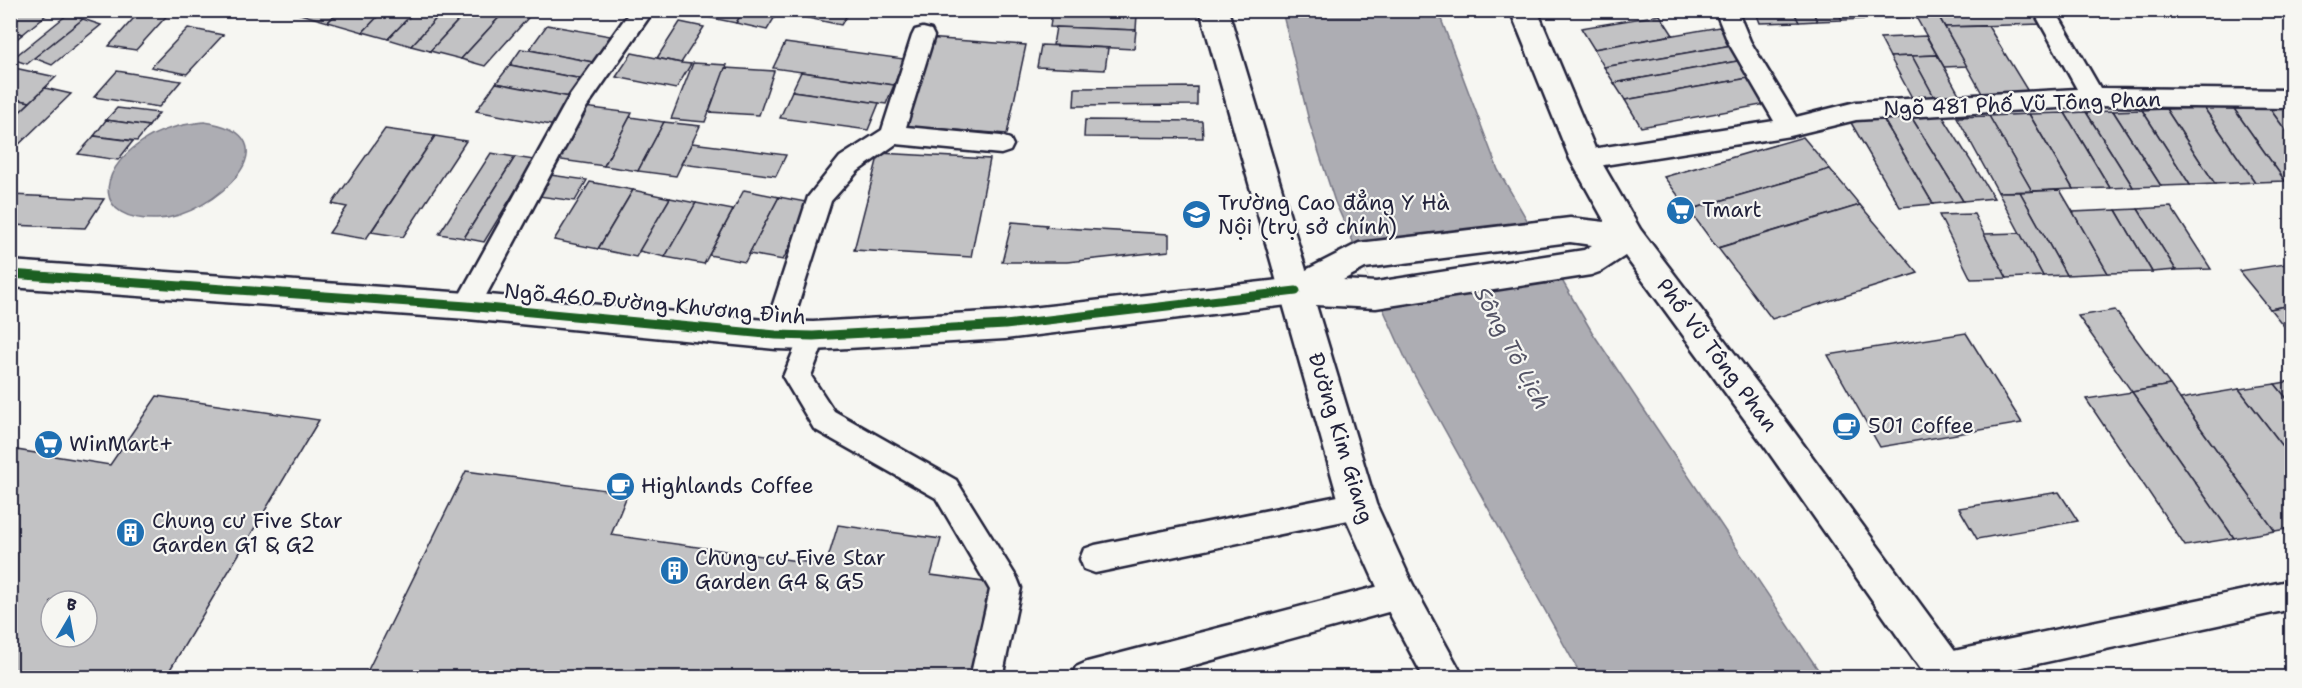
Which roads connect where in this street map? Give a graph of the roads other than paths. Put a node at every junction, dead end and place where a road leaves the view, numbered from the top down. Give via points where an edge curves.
1 (643, 10) edge
2 (1214, 10) edge
3 (1523, 10) edge
4 (1726, 10) edge
5 (2044, 10) edge
6 (923, 36) dead end
7 (2093, 97) junction
8 (2292, 99) edge
9 (1790, 127) junction
10 (892, 135) junction
11 (1000, 145) dead end
12 (1585, 159) junction
13 (1629, 238) junction
14 (10, 274) edge
15 (1296, 291) junction
16 (467, 306) junction
17 (776, 335) junction
18 (813, 336) junction
19 (1358, 505) junction
20 (1095, 559) dead end
21 (2292, 594) edge
22 (1399, 595) junction
23 (1948, 673) edge
24 (986, 678) edge
25 (1086, 678) edge
26 (1445, 678) edge

1 - 16 lane via 577,103
2 - 15 main road, Đường Kim Giang
3 - 12 main road, Phố Vũ Tông Phan
4 - 9 lane via 1740,42
5 - 7 lane
6 - 10 lane
7 - 8 lane, Ngõ 481 Phố Vũ Tông Phan
7 - 9 lane, Ngõ 481 Phố Vũ Tông Phan via 1856,111
9 - 12 lane, Ngõ 481 Phố Vũ Tông Phan
10 - 11 lane
10 - 17 lane via 849,164 820,197
12 - 13 main road, Phố Vũ Tông Phan
13 - 15 main road via 1591,262 1376,295
13 - 15 main road via 1570,230 1359,256
13 - 23 main road, Phố Vũ Tông Phan via 1778,436
14 - 16 main road, Ngõ 460 Đường Khương Đình
15 - 18 main road, Ngõ 460 Đường Khương Đình via 1005,325
15 - 19 main road, Đường Kim Giang
16 - 17 main road, Ngõ 460 Đường Khương Đình
17 - 18 main road, Ngõ 460 Đường Khương Đình
18 - 24 lane via 797,377 824,420 946,489 1006,588
19 - 20 lane
19 - 22 main road, Đường Kim Giang
21 - 23 lane
22 - 25 lane
22 - 26 main road, Đường Kim Giang

